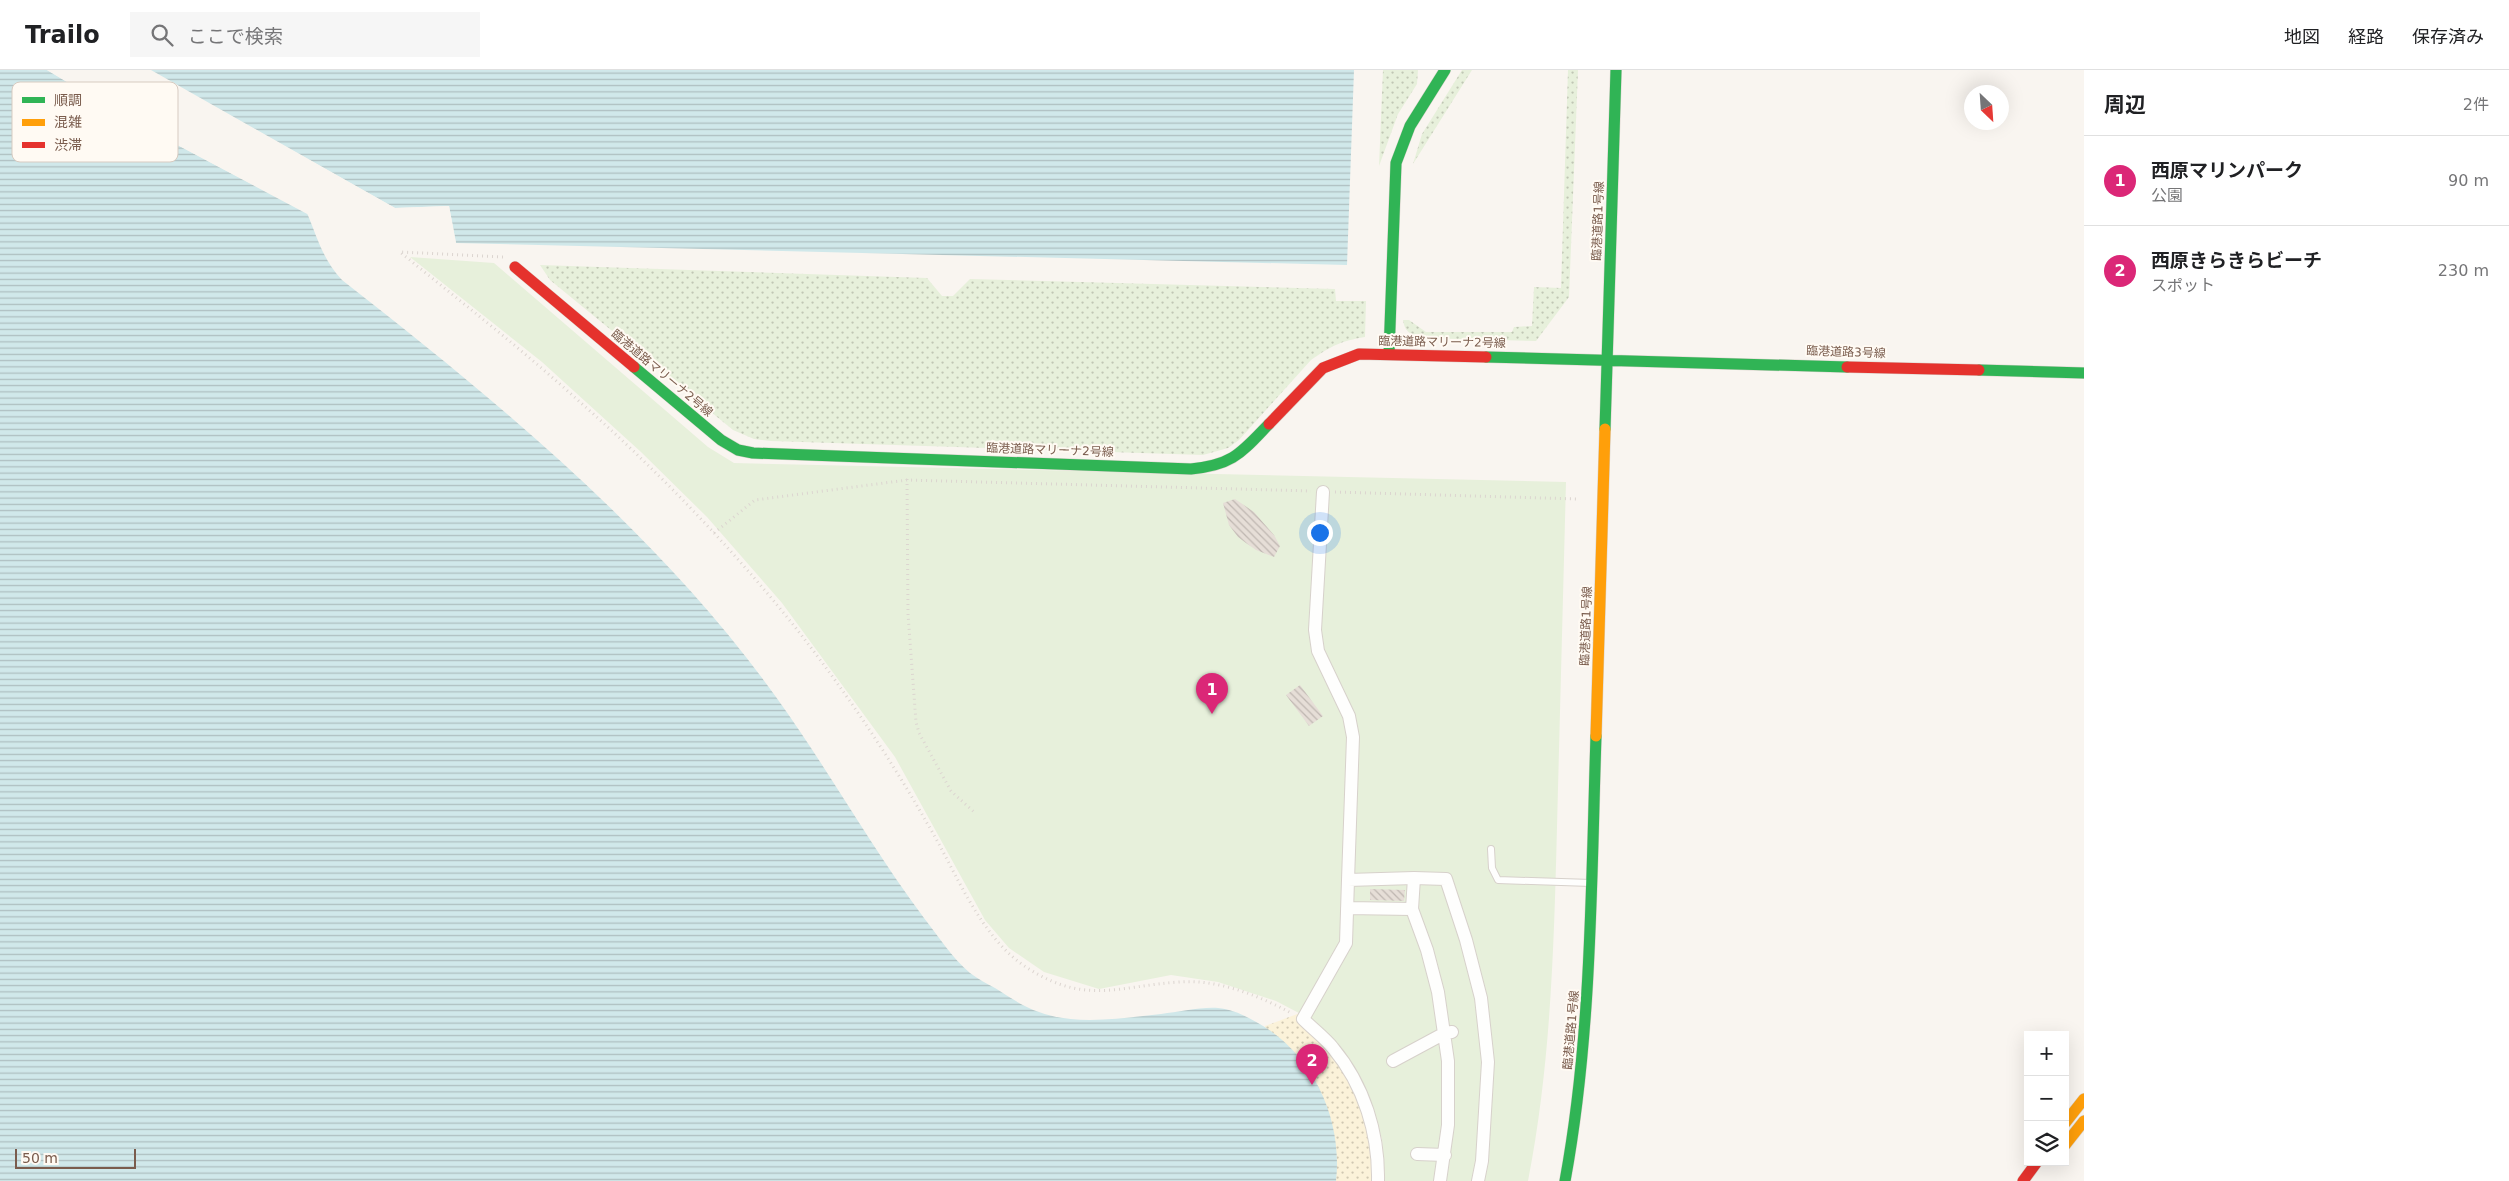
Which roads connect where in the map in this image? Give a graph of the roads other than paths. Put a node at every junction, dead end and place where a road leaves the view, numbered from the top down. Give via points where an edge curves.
1 (1445, 70) edge
2 (1616, 70) edge
3 (515, 267) dead end
4 (1389, 354) junction
5 (1608, 359) junction
6 (2084, 373) edge
7 (1323, 492) road end
8 (1491, 849) dead end
9 (1414, 878) junction
10 (1348, 880) junction
11 (1593, 883) junction
12 (1347, 908) junction
13 (1412, 909) junction
14 (1449, 1032) junction
15 (1393, 1061) dead end
16 (2084, 1099) edge
17 (2067, 1121) edge
18 (2084, 1122) edge
19 (2069, 1140) edge
20 (1417, 1154) dead end
21 (1445, 1155) junction
22 (2034, 1166) edge
23 (1378, 1181) edge
24 (1440, 1181) edge
25 (1478, 1181) edge
26 (1565, 1181) edge
27 (2023, 1181) edge

1 - 4 main road via 1410,126 1396,163
2 - 5 main road, 臨港道路1号線
3 - 4 main road, 臨港道路マリーナ2号線 via 721,440 738,450 753,453 1191,469 1213,467 1228,462 1244,450 1323,368 1359,354
4 - 5 main road, 臨港道路マリーナ2号線
5 - 6 main road, 臨港道路3号線
5 - 11 main road, 臨港道路1号線
7 - 10 street via 1316,630 1318,651 1349,716 1353,737
8 - 11 lane via 1492,868 1498,880
9 - 10 street
9 - 13 street
9 - 25 street via 1446,879 1481,998 1488,1062
10 - 12 street
11 - 26 main road, 臨港道路1号線 via 1583,1059
12 - 13 street
12 - 23 street via 1346,943 1303,1019 1333,1048 1364,1099 1379,1159
13 - 14 street via 1432,966
14 - 15 street
14 - 21 street via 1452,1115
16 - 17 main road
18 - 19 main road
20 - 21 street
21 - 24 street
22 - 27 main road

